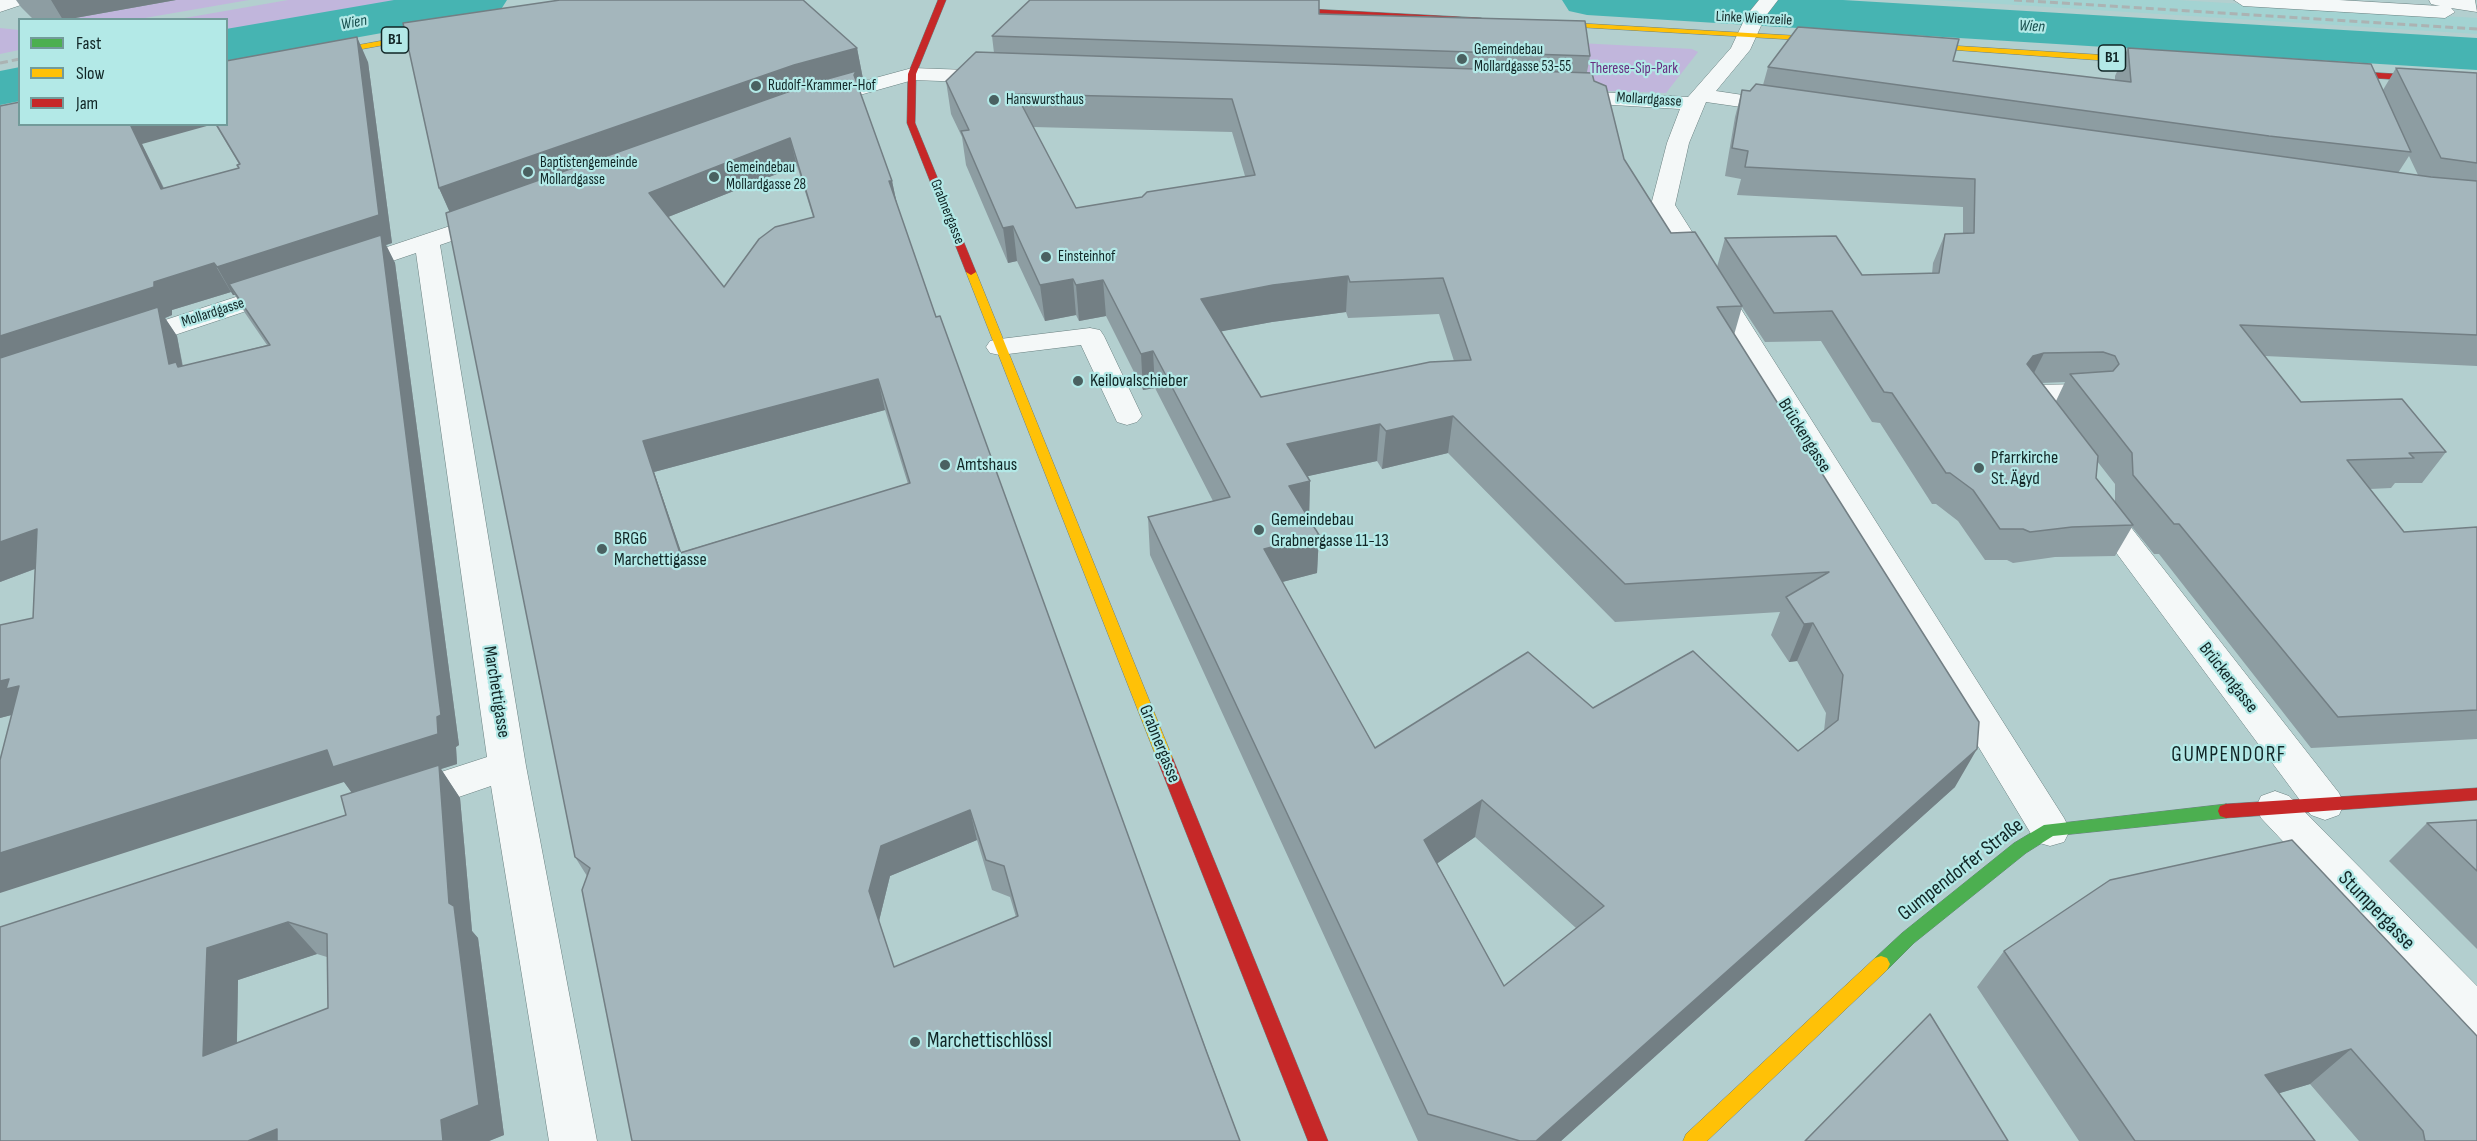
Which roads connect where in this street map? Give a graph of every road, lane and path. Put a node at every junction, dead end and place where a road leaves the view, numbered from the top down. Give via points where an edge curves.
1 (942, 0) edge
2 (1768, 0) edge
3 (2243, 0) edge
4 (2441, 6) edge
5 (2477, 6) edge
6 (1266, 8) edge
7 (1499, 21) edge
8 (1522, 22) edge
9 (464, 28) edge
10 (1750, 30) junction
11 (1853, 41) edge
12 (1897, 44) edge
13 (2181, 63) edge
14 (228, 72) edge
15 (2324, 72) edge
16 (912, 74) junction
17 (1014, 78) edge
18 (2477, 82) edge
19 (1541, 95) edge
20 (1697, 100) junction
21 (799, 108) edge
22 (1803, 110) edge
23 (517, 210) edge
24 (427, 242) junction
25 (1000, 347) junction
26 (101, 350) edge
27 (2087, 393) edge
28 (1127, 416) dead end
29 (2063, 440) edge
30 (2091, 476) edge
31 (507, 766) junction
32 (2477, 794) edge
33 (2325, 804) junction
34 (2275, 807) junction
35 (372, 810) edge
36 (2050, 830) junction
37 (2477, 1016) edge
38 (573, 1141) edge
39 (1318, 1141) edge
40 (1693, 1141) edge

1 - 16 street
2 - 10 street, Brückengasse
3 - 4 street
4 - 5 street
6 - 7 street
8 - 10 street, Linke Wienzeile
9 - 14 street, B1
10 - 11 street, Linke Wienzeile
10 - 20 street, Brückengasse via 1740,50
12 - 13 street, B1
15 - 18 street via 2364,85
16 - 17 street
16 - 21 street
16 - 25 street, Grabnergasse via 911,123
19 - 20 street, Mollardgasse
20 - 22 street, Mollardgasse
20 - 36 street, Brückengasse via 1678,143 1663,204
23 - 24 street, Mollardgasse
24 - 26 street, Mollardgasse
24 - 31 street, Marchettigasse
25 - 28 street via 1090,336
25 - 39 street, Grabnergasse
27 - 29 street via 2028,394
30 - 33 street, Brückengasse via 2098,485 2097,507
31 - 35 street
31 - 38 street, Marchettigasse
32 - 33 street, Gumpendorfer Straße
33 - 34 street, Gumpendorfer Straße
34 - 36 street, Gumpendorfer Straße
34 - 37 street, Stumpergasse
36 - 40 street, Gumpendorfer Straße via 2020,848 1908,938

